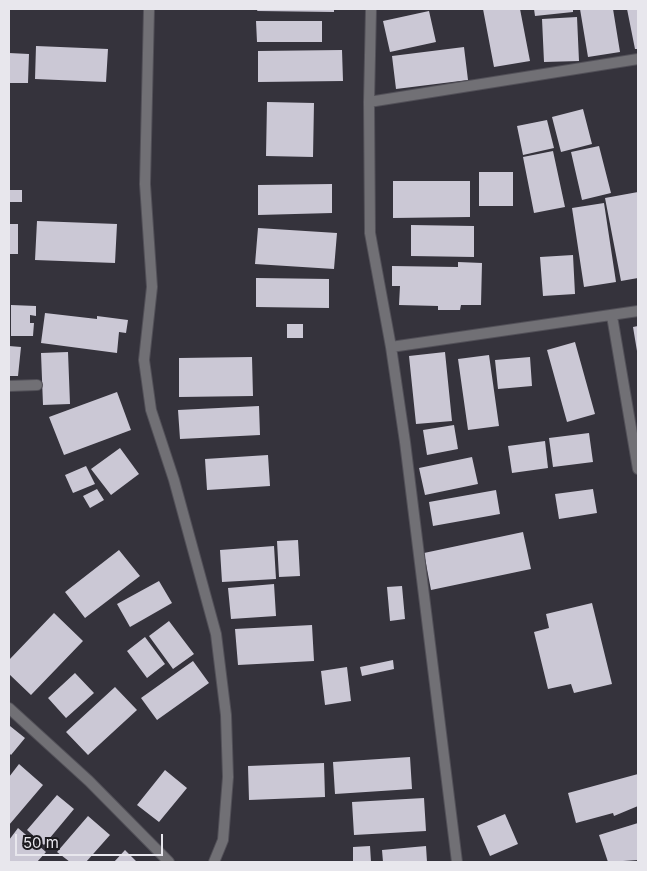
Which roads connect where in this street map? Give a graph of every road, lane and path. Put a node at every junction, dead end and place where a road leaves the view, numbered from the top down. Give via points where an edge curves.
1 (149, 9) edge
2 (371, 9) edge
3 (638, 59) edge
4 (369, 102) junction
5 (638, 311) edge
6 (612, 316) junction
7 (391, 347) junction
8 (37, 385) dead end
9 (9, 386) edge
10 (638, 468) edge
11 (9, 708) edge
12 (169, 862) edge
13 (214, 862) edge
14 (457, 862) edge

1 - 13 street via 145,184 152,287 144,360 150,410 174,480 216,634 226,715 228,777 224,840
2 - 4 street
3 - 4 street
4 - 7 street via 370,233
5 - 6 street
6 - 7 street
6 - 10 street
7 - 14 street
8 - 9 street
11 - 12 street via 89,781

